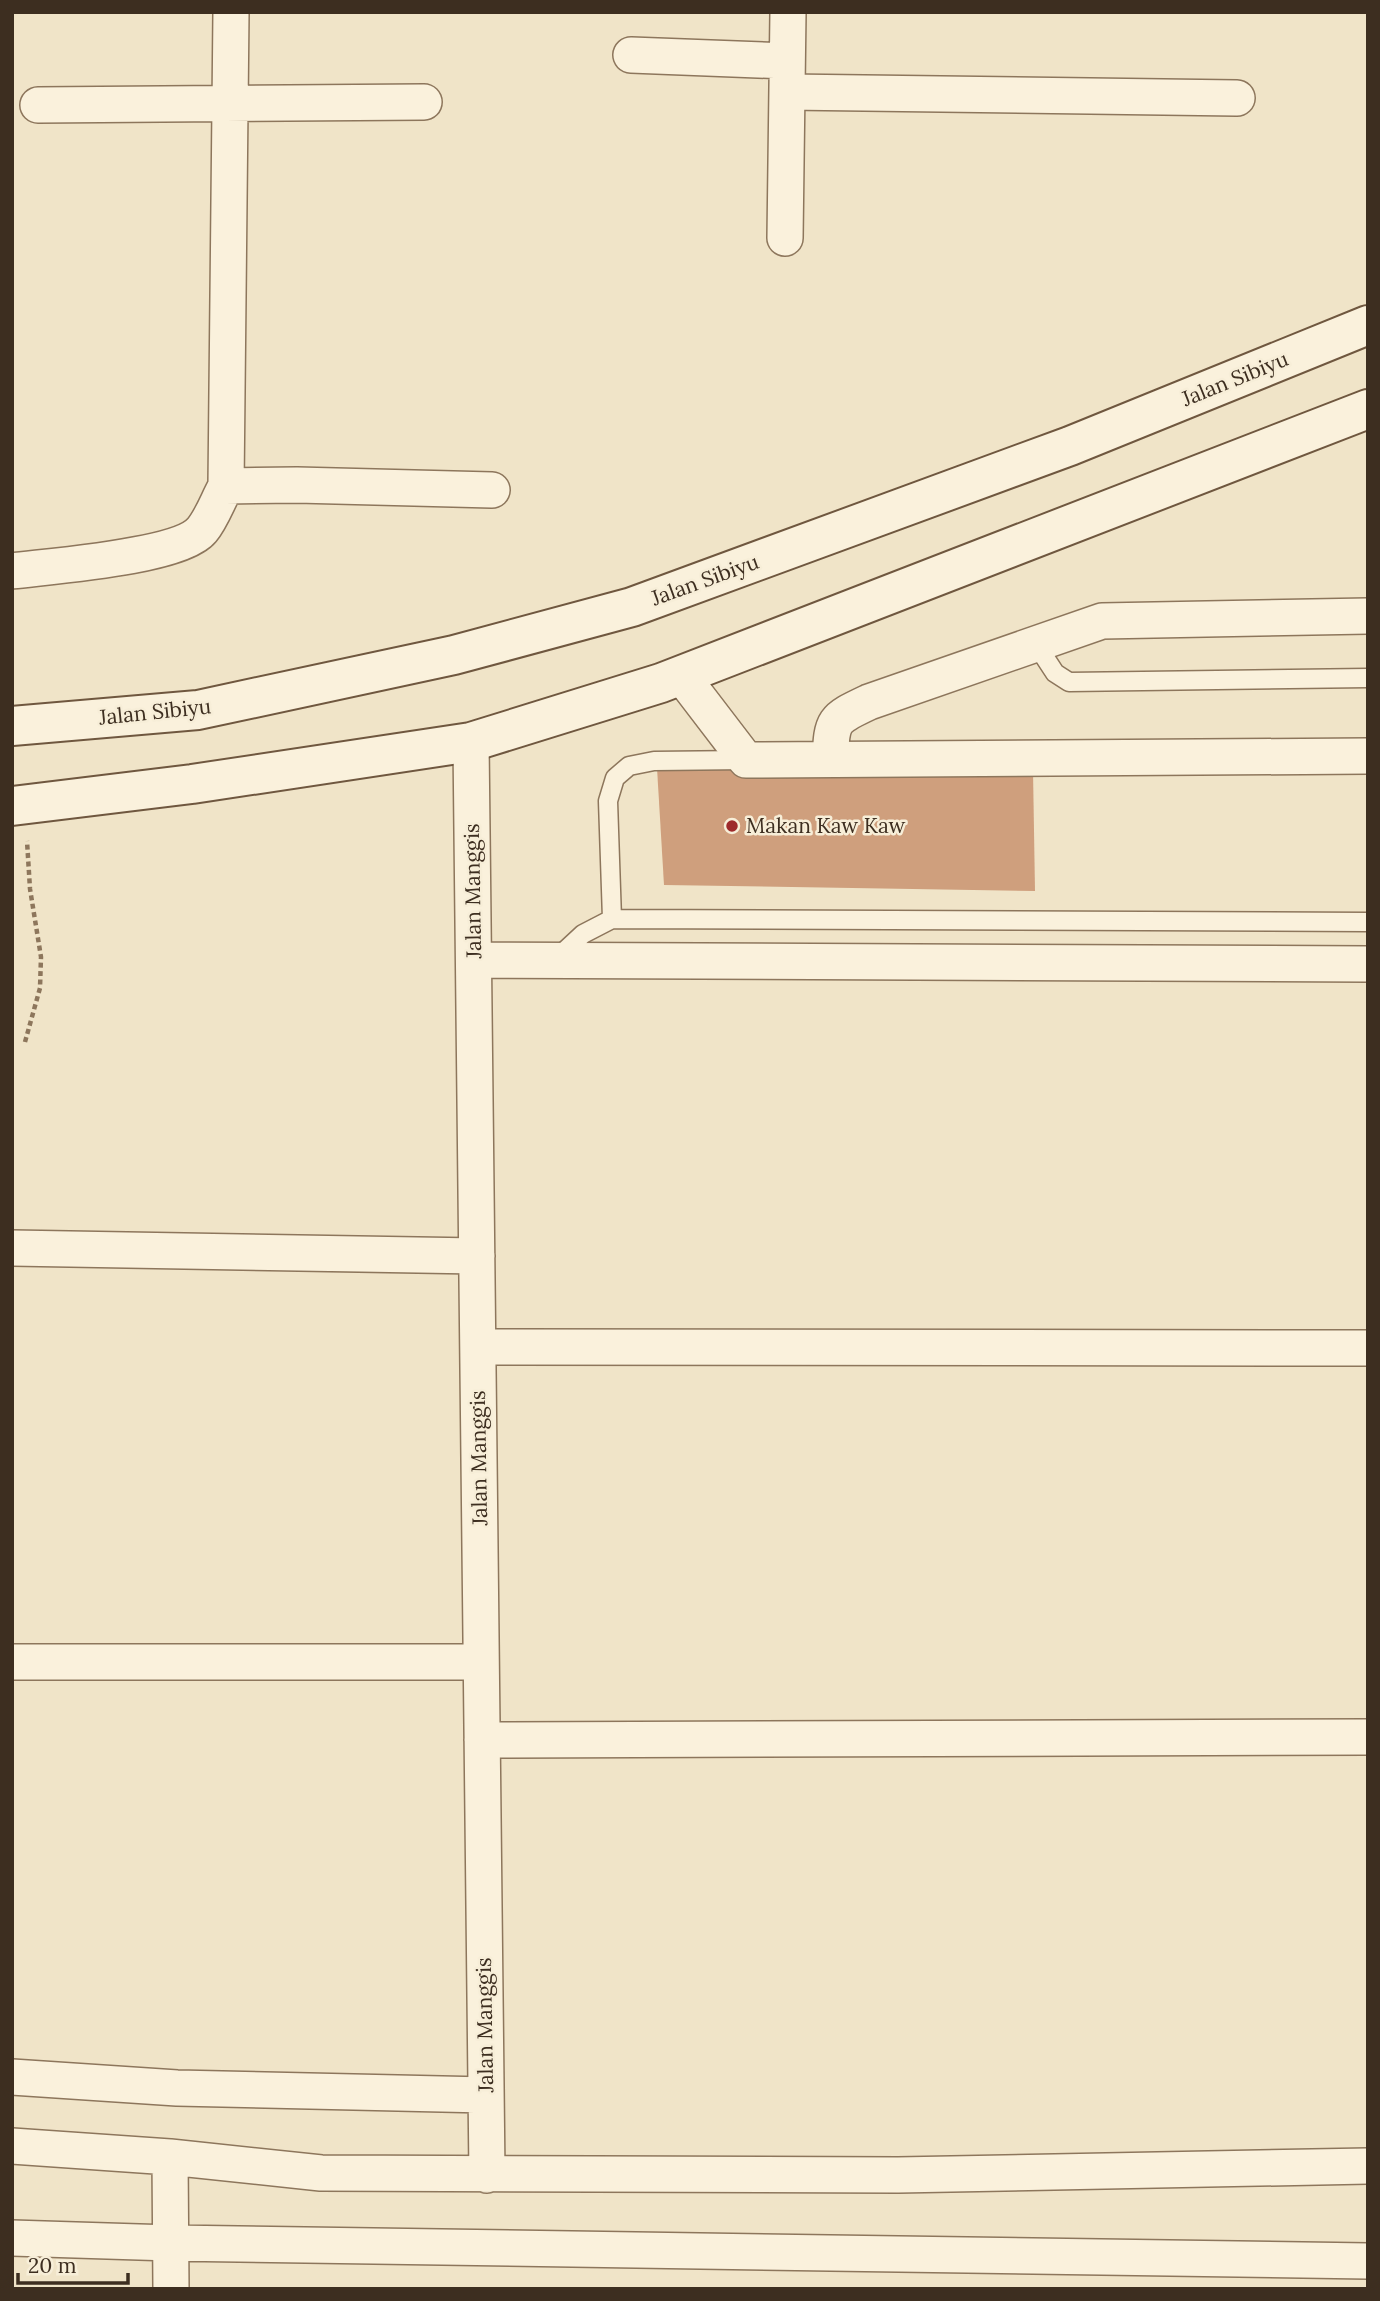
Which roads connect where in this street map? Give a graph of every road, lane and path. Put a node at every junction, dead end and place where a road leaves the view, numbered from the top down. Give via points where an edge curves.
1 (231, 12) edge
2 (788, 12) edge
3 (631, 55) dead end
4 (787, 77) junction
5 (1237, 98) dead end
6 (424, 102) dead end
7 (230, 103) junction
8 (38, 105) dead end
9 (785, 238) dead end
10 (1368, 326) edge
11 (1368, 409) edge
12 (226, 486) junction
13 (492, 490) dead end
14 (12, 571) edge
15 (1368, 615) edge
16 (1036, 644) junction
17 (681, 675) junction
18 (1368, 678) edge
19 (12, 726) edge
20 (471, 742) junction
21 (1368, 756) edge
22 (830, 759) junction
23 (746, 760) junction
24 (19, 806) edge
25 (612, 919) junction
26 (1368, 922) edge
27 (474, 960) junction
28 (554, 961) junction
29 (1368, 964) edge
30 (24, 1042) dead end
31 (12, 1248) edge
32 (477, 1256) junction
33 (478, 1347) junction
34 (1368, 1348) edge
35 (12, 1662) edge
36 (481, 1662) junction
37 (1368, 1737) edge
38 (482, 1740) junction
39 (12, 2077) edge
40 (486, 2095) junction
41 (12, 2146) edge
42 (170, 2157) junction
43 (1368, 2166) edge
44 (487, 2175) junction
45 (12, 2238) edge
46 (171, 2243) junction
47 (1368, 2261) edge
48 (171, 2289) edge

1 - 7 street
2 - 4 street
3 - 4 street
4 - 5 street
4 - 9 street
6 - 7 street
7 - 8 street
7 - 12 street
10 - 19 main road, Jalan Sibiyu via 1070,446 632,607 454,655 198,709
11 - 17 main road
12 - 13 street
12 - 14 street via 201,531 174,546
15 - 16 street via 1102,621
16 - 18 lane via 1055,673 1069,682
16 - 22 street via 840,716 831,730
17 - 20 main road
17 - 23 street
20 - 24 main road
20 - 27 street, Jalan Manggis
21 - 22 street
22 - 23 street
23 - 25 lane via 654,761 629,766 615,778 608,802
24 - 30 path via 41,957 40,988
25 - 26 lane
25 - 28 lane via 583,934
27 - 28 street
27 - 32 street, Jalan Manggis
28 - 29 street
31 - 32 street
32 - 33 street, Jalan Manggis
33 - 34 street
33 - 36 street, Jalan Manggis
35 - 36 street
36 - 38 street, Jalan Manggis
37 - 38 street
38 - 40 street, Jalan Manggis
39 - 40 street via 177,2088
40 - 44 street, Jalan Manggis
41 - 42 street
42 - 44 street via 321,2173
42 - 46 street
43 - 44 street via 898,2175
45 - 46 street
46 - 47 street
46 - 48 street

